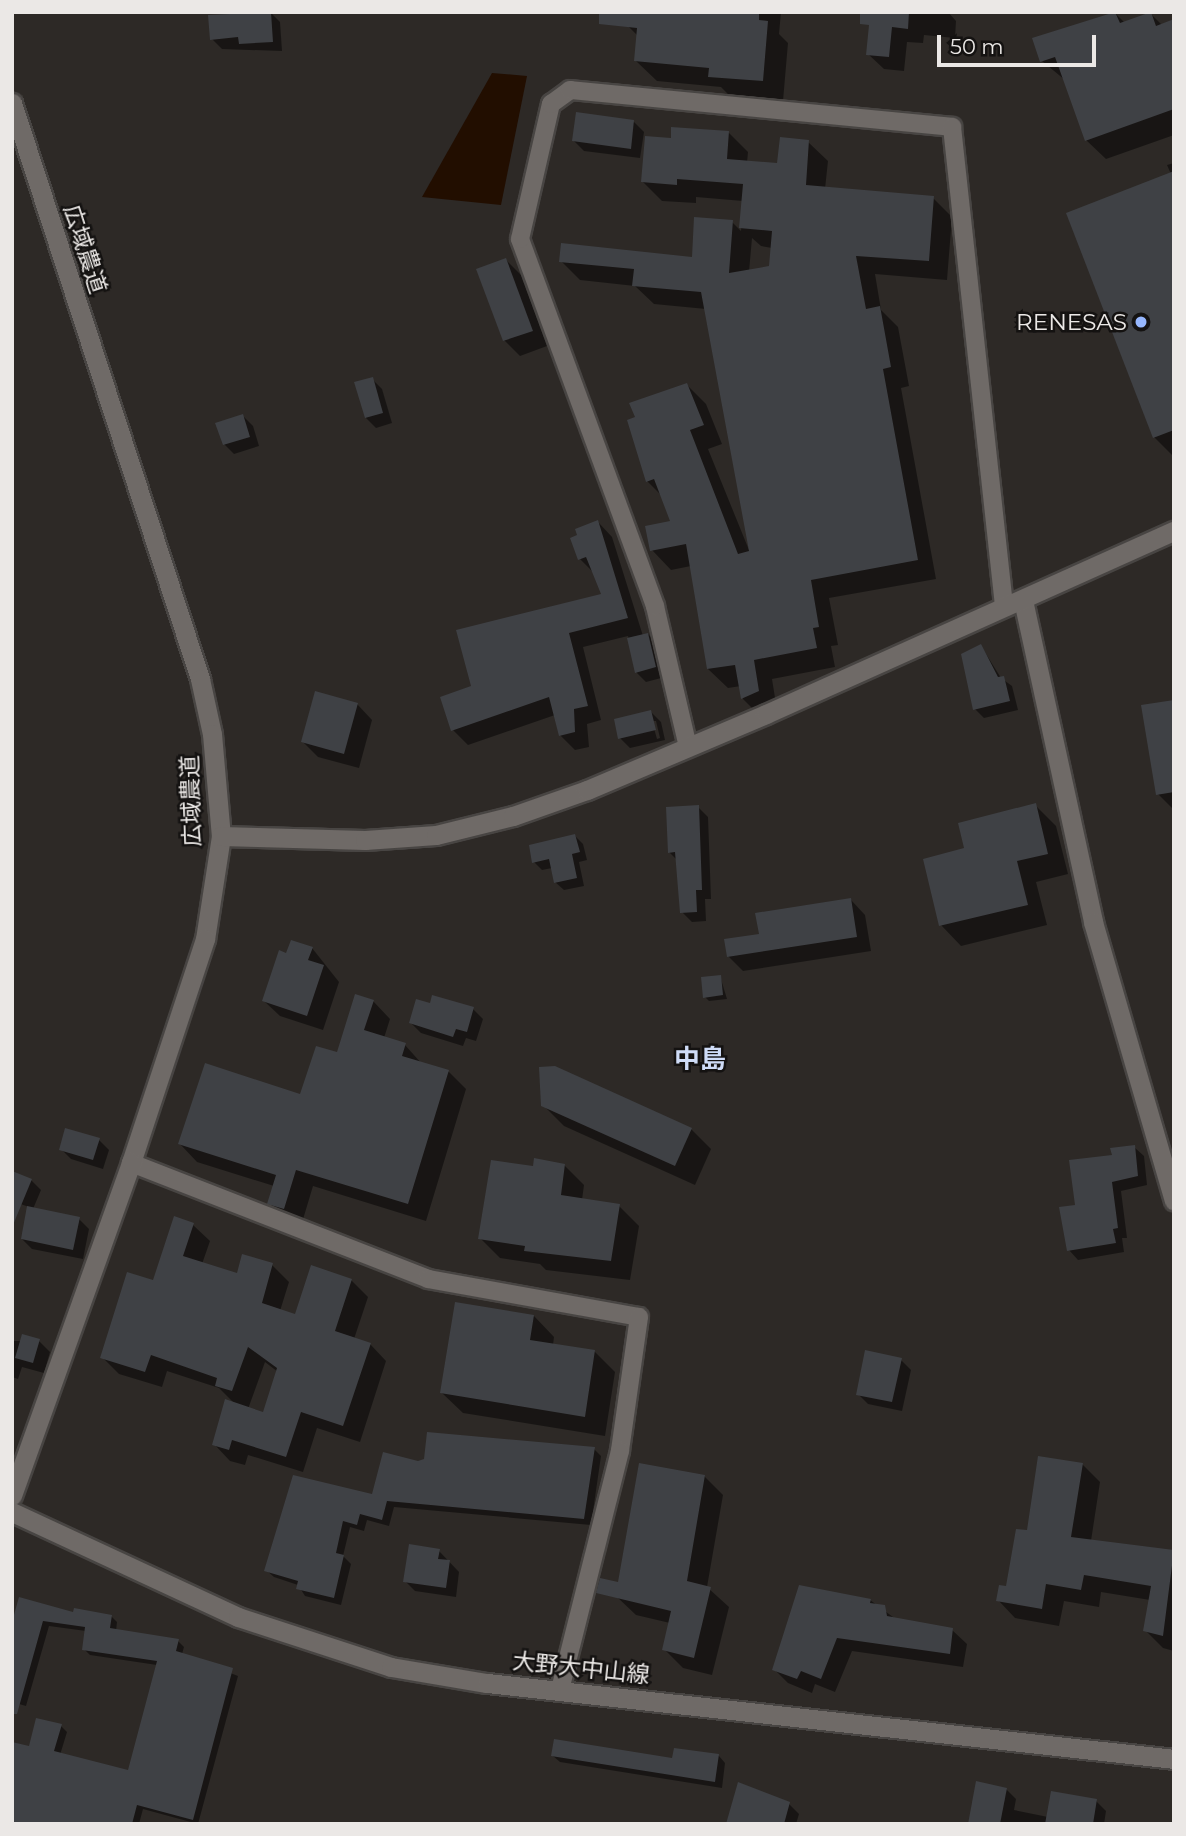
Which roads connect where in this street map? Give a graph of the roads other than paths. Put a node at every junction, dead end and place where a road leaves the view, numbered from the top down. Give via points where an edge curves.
1 (12, 103) edge
2 (1174, 531) edge
3 (1013, 603) junction
4 (688, 747) junction
5 (221, 836) junction
6 (131, 1163) junction
7 (1174, 1200) edge
8 (12, 1495) edge
9 (12, 1513) edge
10 (560, 1689) junction
11 (1174, 1759) edge

1 - 5 street, 広域農道 via 200,679 212,734
2 - 3 street
3 - 4 street
3 - 4 street via 952,127 570,90 551,104 520,239 655,606
3 - 7 street via 1093,922
4 - 5 street via 574,794 436,835 324,841
5 - 6 street, 広域農道 via 205,939
6 - 8 street, 広域農道
6 - 10 street via 428,1279 639,1317 620,1451
9 - 10 street, 大野大中山線 via 239,1617 317,1645 391,1667
10 - 11 street, 大野大中山線

